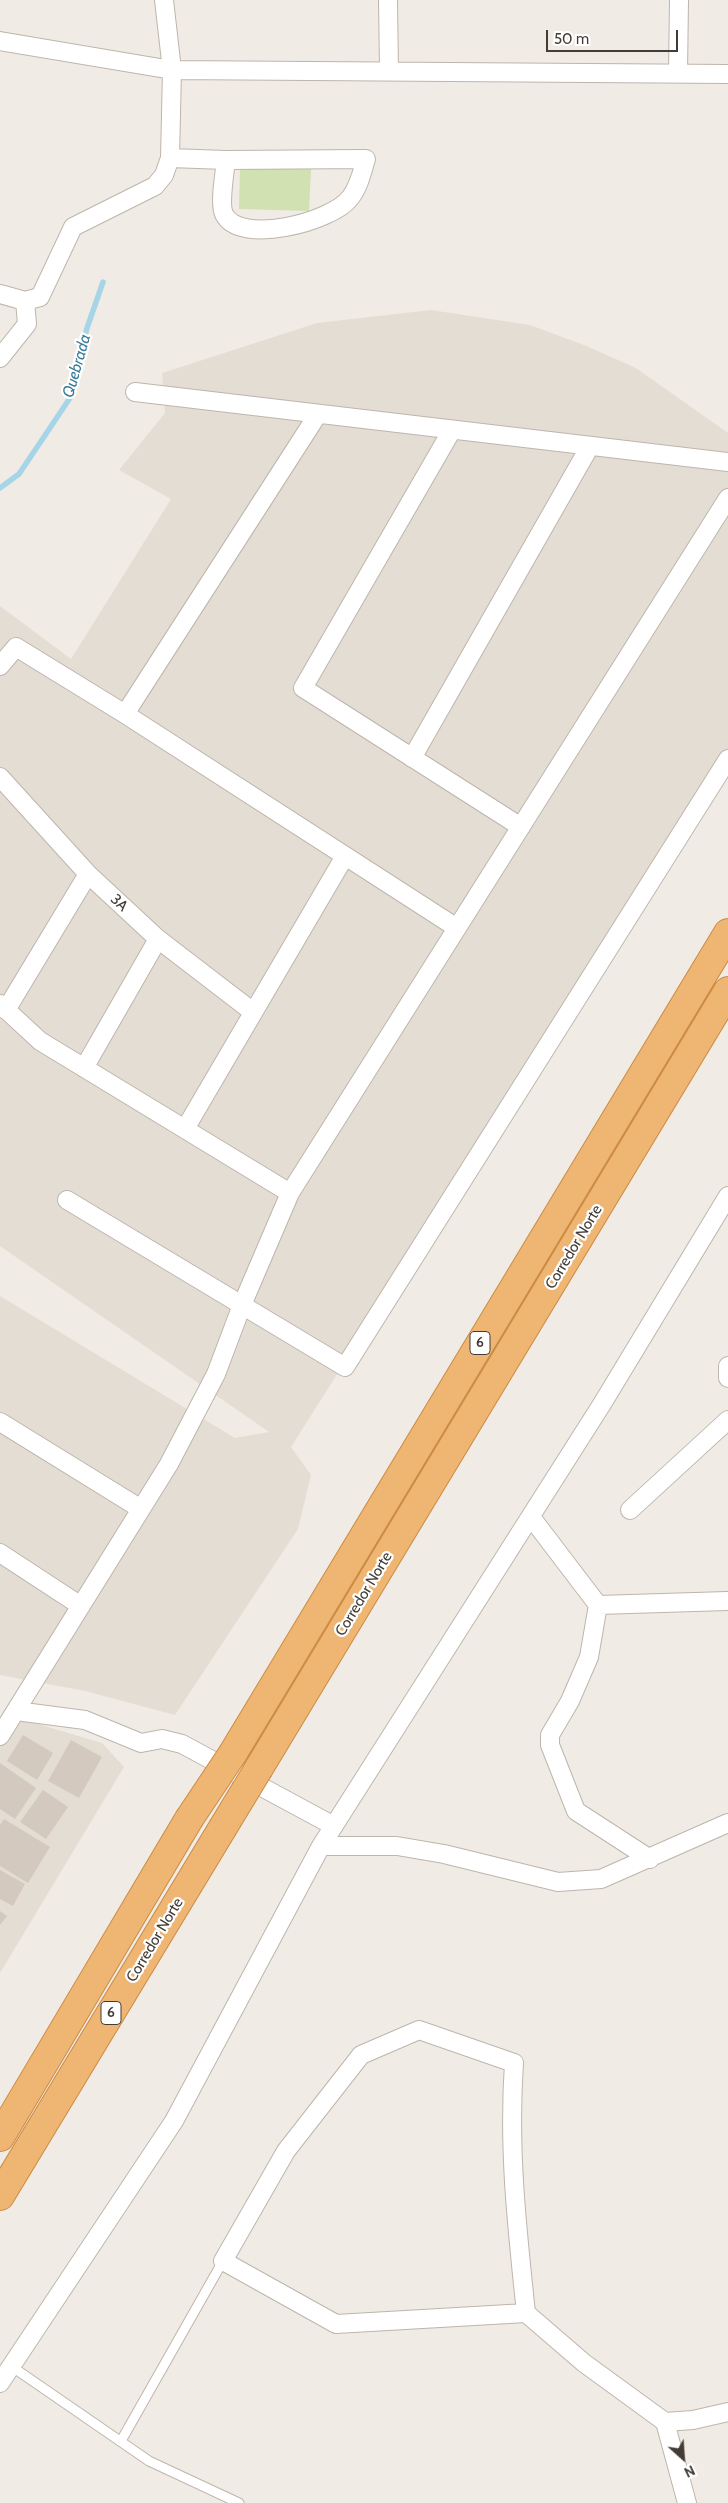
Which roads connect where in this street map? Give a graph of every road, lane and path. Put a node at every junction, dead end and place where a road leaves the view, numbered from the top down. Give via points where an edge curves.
1 (164, 0) edge
2 (388, 0) edge
3 (679, 0) edge
4 (0, 41) edge
5 (172, 70) junction
6 (389, 72) junction
7 (678, 73) junction
8 (728, 74) edge
9 (170, 158) junction
10 (226, 160) junction
11 (0, 294) edge
12 (25, 301) junction
13 (0, 358) edge
14 (135, 392) dead end
15 (318, 414) junction
16 (452, 430) junction
17 (590, 446) junction
18 (728, 462) edge
19 (728, 498) edge
20 (0, 666) edge
21 (125, 714) junction
22 (412, 758) junction
23 (728, 759) edge
24 (0, 777) edge
25 (521, 827) junction
26 (345, 856) junction
27 (88, 874) junction
28 (457, 928) junction
29 (728, 933) edge
30 (158, 939) junction
31 (728, 991) edge
32 (3, 1007) edge
33 (253, 1012) junction
34 (84, 1068) junction
35 (185, 1129) junction
36 (290, 1193) junction
37 (728, 1196) edge
38 (67, 1200) dead end
39 (242, 1305) junction
40 (728, 1366) edge
41 (728, 1378) edge
42 (728, 1420) edge
43 (0, 1422) edge
44 (141, 1509) junction
45 (630, 1510) dead end
46 (530, 1517) junction
47 (0, 1553) edge
48 (727, 1601) edge
49 (81, 1606) junction
50 (598, 1606) junction
51 (16, 1710) junction
52 (0, 1736) edge
53 (728, 1823) edge
54 (334, 1826) junction
55 (321, 1846) junction
56 (650, 1858) junction
57 (0, 2136) edge
58 (0, 2196) edge
59 (223, 2262) junction
60 (526, 2313) junction
61 (10, 2366) junction
62 (0, 2383) edge
63 (728, 2412) edge
64 (665, 2422) junction
65 (121, 2441) junction
66 (239, 2503) edge
67 (687, 2503) edge

1 - 5 street
2 - 6 street
3 - 7 street
4 - 5 street
5 - 6 street
5 - 9 street
6 - 7 street
7 - 8 street
9 - 10 street
9 - 12 street via 164,175 155,186 73,227 40,297
10 - 10 street via 356,159 366,159 350,199 312,222 279,229 246,227 233,223 224,215
11 - 12 street
12 - 13 street via 27,324
14 - 15 street
15 - 16 street
15 - 21 street
16 - 17 street
16 - 22 street via 303,688
17 - 18 street
17 - 22 street
19 - 25 street
20 - 21 street via 16,647
21 - 26 street
22 - 25 street
23 - 39 street via 345,1368
24 - 27 street, 3A
25 - 28 street
26 - 28 street
26 - 33 street
27 - 30 street, 3A
27 - 32 street
28 - 36 street
29 - 57 highway, Corredor Norte / 6, bridge
30 - 33 street, 3A
30 - 34 street
31 - 58 highway, Corredor Norte / 6, bridge
32 - 34 street via 40,1041
33 - 35 street
34 - 35 street
35 - 36 street
36 - 39 street
37 - 46 street
38 - 39 street
39 - 44 street via 216,1374 169,1464
40 - 41 street
42 - 45 street
43 - 44 street
44 - 49 street
46 - 50 street
46 - 54 street
47 - 49 street
48 - 50 street
49 - 51 street
50 - 56 street via 589,1657 570,1701 550,1735 550,1745 576,1811
51 - 52 street
51 - 54 street via 85,1720 141,1743 162,1739 182,1744
53 - 56 street
54 - 55 street
55 - 56 street via 397,1846 558,1882 601,1879
55 - 61 street via 174,2121
59 - 60 street via 336,2324
59 - 60 street via 286,2151 361,2055 419,2030 514,2062 512,2187
59 - 65 lane
60 - 64 street via 584,2363
61 - 62 street
61 - 65 lane
63 - 64 street
64 - 67 street
65 - 66 lane via 149,2461

